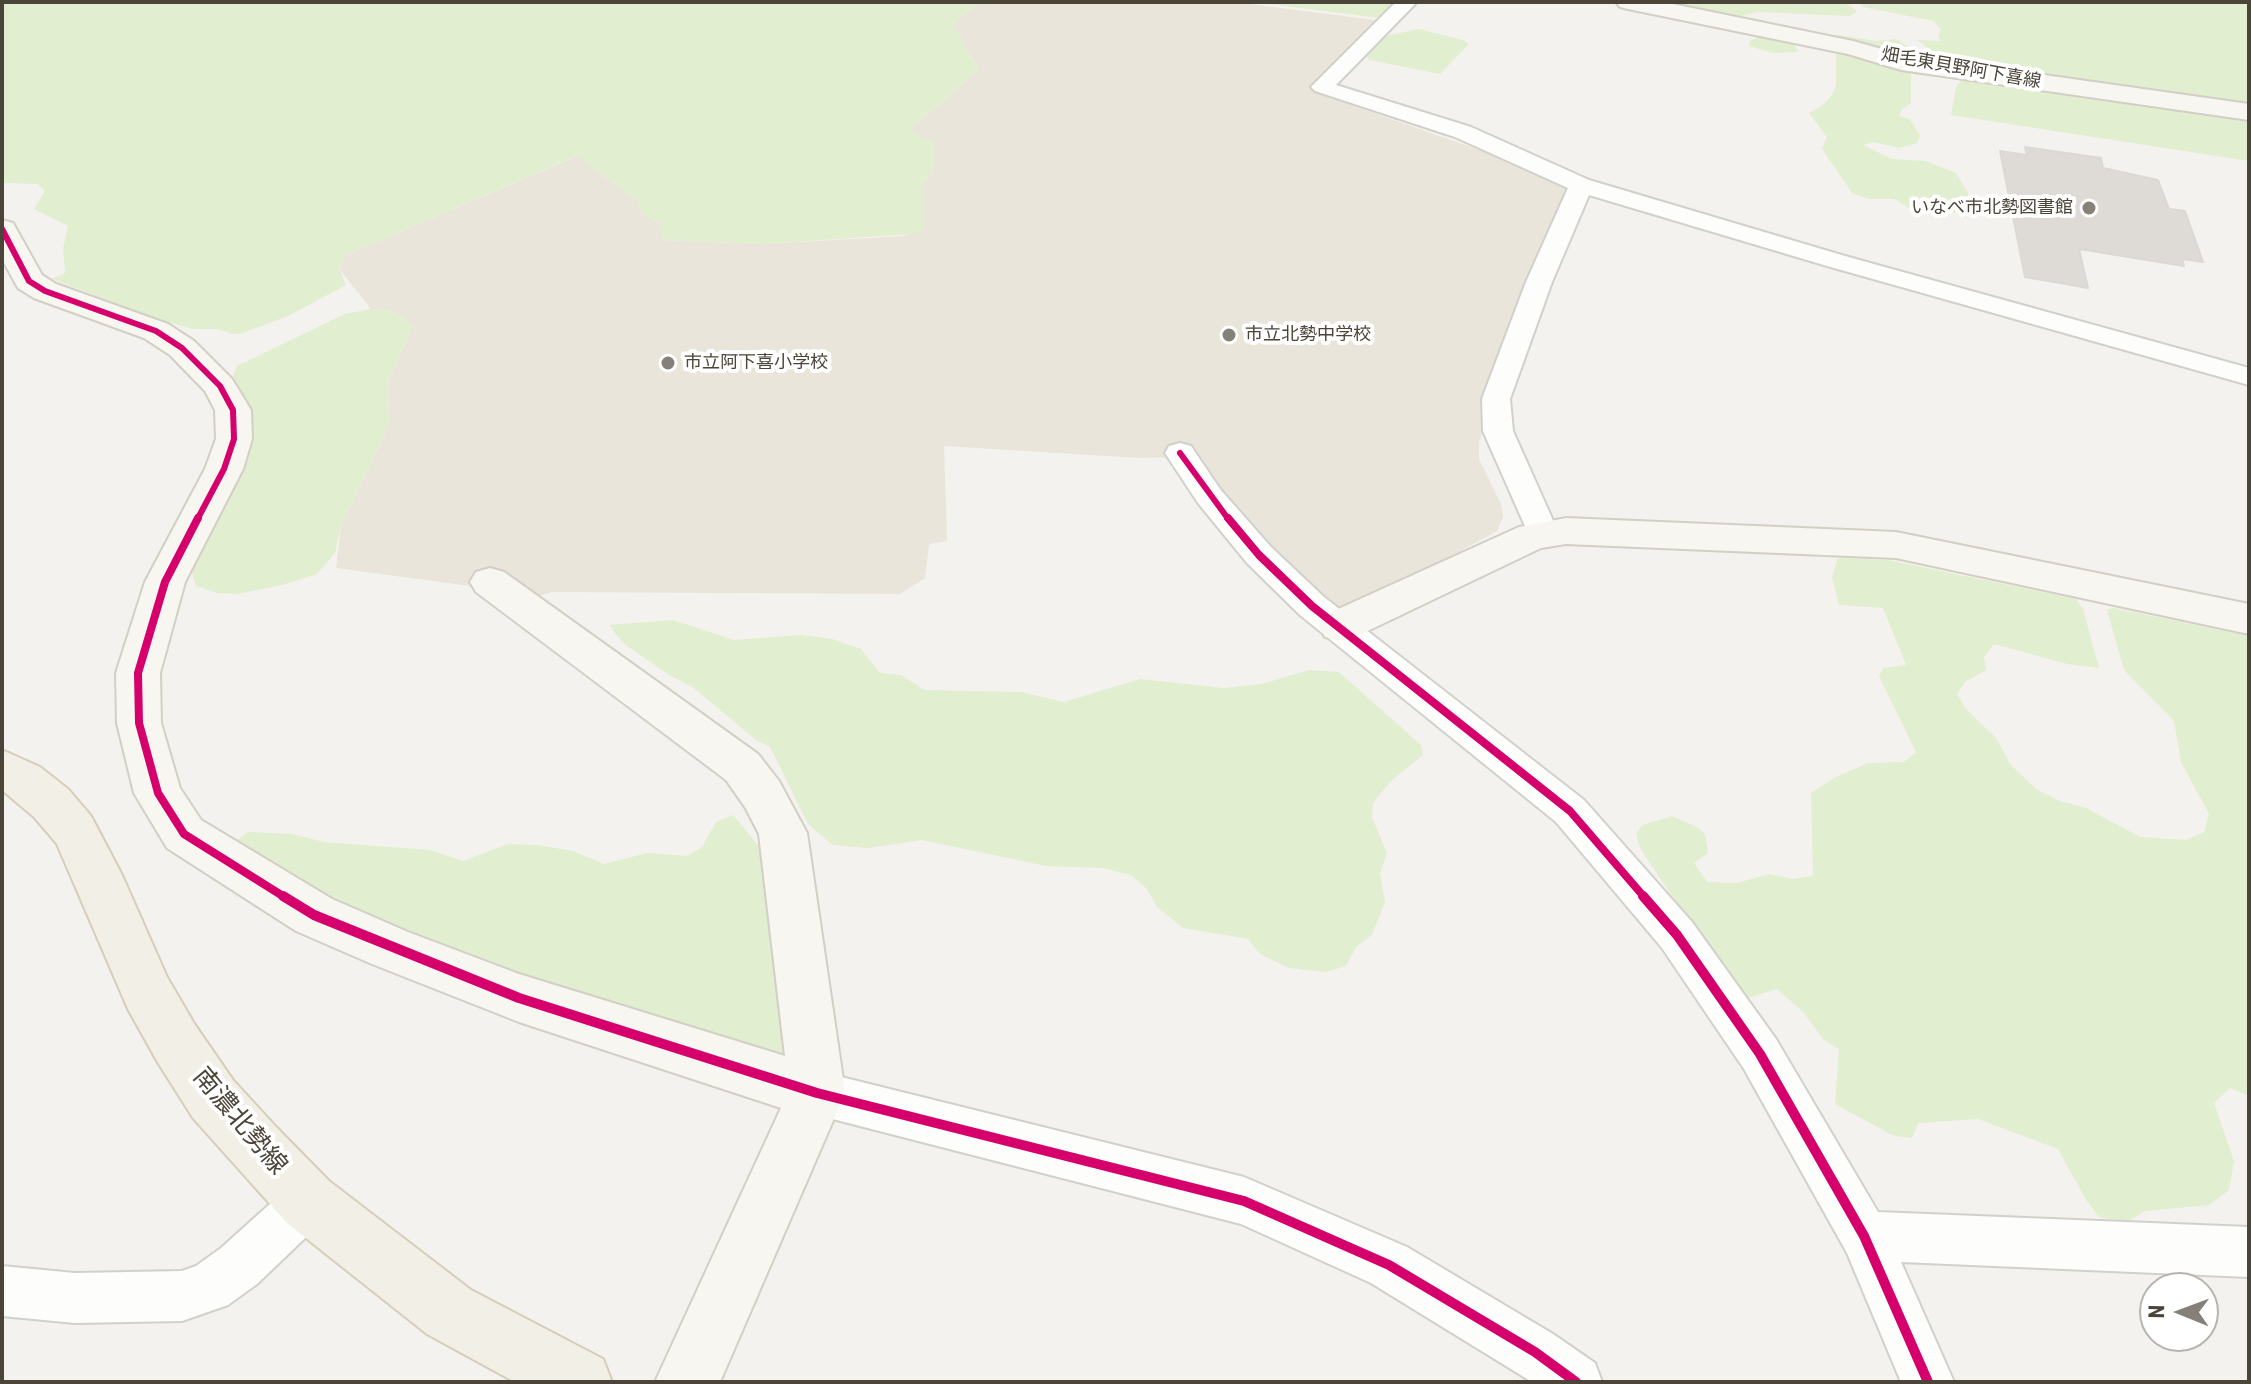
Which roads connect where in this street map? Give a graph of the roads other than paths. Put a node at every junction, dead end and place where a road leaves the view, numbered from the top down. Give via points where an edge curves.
1 (1407, 2) edge
2 (1628, 2) edge
3 (2249, 112) edge
4 (1581, 185) junction
5 (2, 229) edge
6 (2249, 377) edge
7 (1180, 453) dead end
8 (1543, 534) junction
9 (490, 582) dead end
10 (2249, 619) edge
11 (1340, 626) junction
12 (2, 768) edge
13 (817, 1093) junction
14 (308, 1202) junction
15 (1864, 1236) junction
16 (2249, 1252) edge
17 (2, 1291) edge
18 (538, 1374) edge
19 (687, 1382) edge
20 (1576, 1382) edge
21 (1928, 1382) edge

1 - 4 street via 1322,87 1463,132
2 - 3 street, 畑毛東貝野阿下喜線 via 1901,62
4 - 6 street
4 - 8 street via 1496,399 1498,431
5 - 13 street via 29,281 156,331 182,348 220,386 233,410 234,439 224,469 165,582 138,673 139,723 158,793 184,834 314,915 390,948 519,998
7 - 11 street via 1259,555
8 - 10 street via 1896,545
8 - 11 street
9 - 13 street via 711,741 742,767 762,794 783,833
11 - 15 street via 1570,811 1667,924 1760,1054
12 - 14 main road, 南濃北勢線 via 33,788 74,830 147,992 176,1043 213,1099
13 - 19 street
13 - 20 street via 1244,1201 1389,1265
14 - 17 street via 239,1266 210,1287 182,1296 75,1298
14 - 18 main road, 南濃北勢線
15 - 16 street
15 - 21 street

